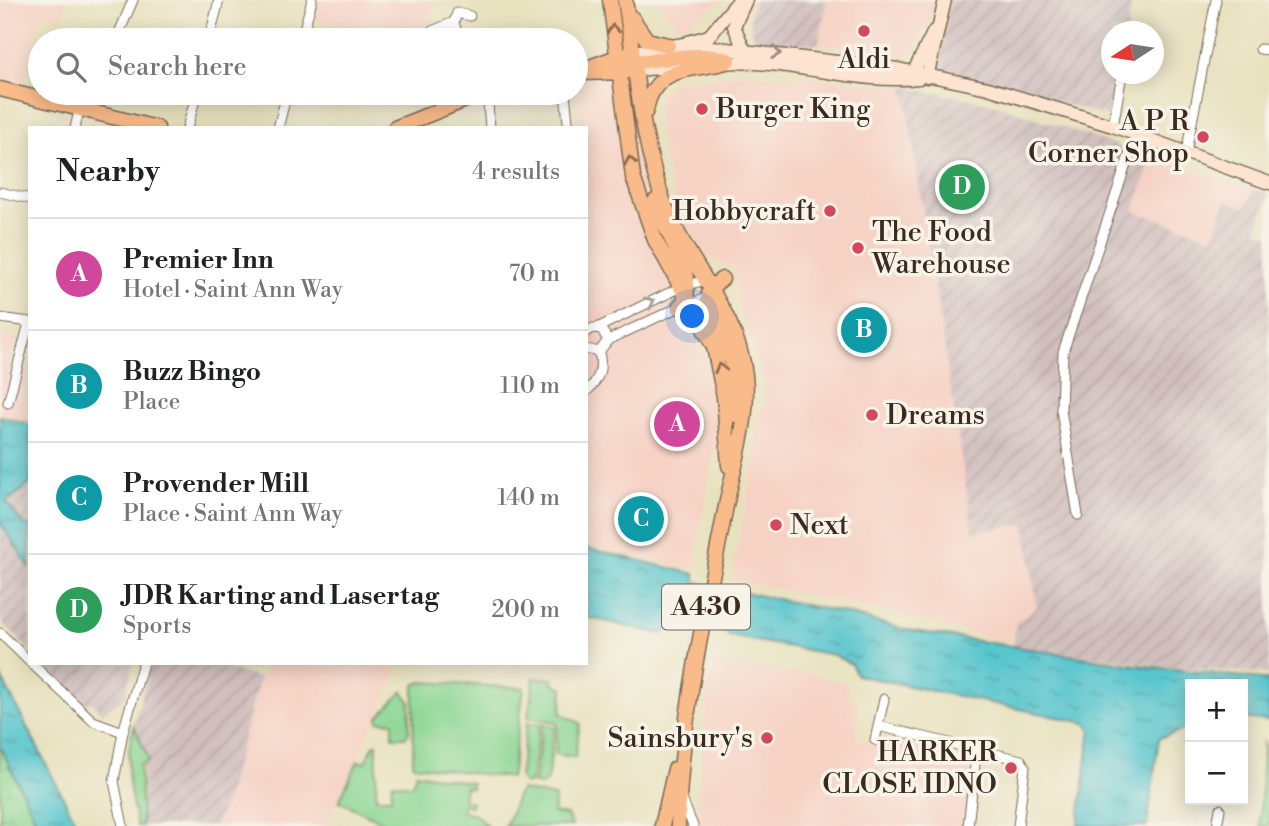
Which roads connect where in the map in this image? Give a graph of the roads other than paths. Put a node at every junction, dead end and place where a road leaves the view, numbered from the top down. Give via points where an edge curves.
1 (124, 0) edge
2 (133, 0) edge
3 (219, 0) edge
4 (312, 0) edge
5 (610, 0) edge
6 (739, 0) edge
7 (746, 0) edge
8 (945, 0) edge
9 (1216, 0) edge
10 (626, 4) edge
11 (470, 16) dead end
12 (124, 17) junction
13 (454, 22) junction
14 (940, 22) junction
15 (120, 28) edge
16 (212, 28) edge
17 (304, 28) edge
18 (439, 28) edge
19 (456, 28) edge
20 (684, 44) junction
21 (668, 45) junction
22 (744, 49) junction
23 (616, 57) junction
24 (635, 61) junction
25 (729, 62) junction
26 (588, 68) edge
27 (588, 73) edge
28 (618, 73) junction
29 (911, 76) junction
30 (927, 77) junction
31 (1120, 84) edge
32 (0, 89) edge
33 (28, 97) edge
34 (57, 105) edge
35 (194, 105) edge
36 (284, 105) edge
37 (451, 105) edge
38 (482, 105) edge
39 (566, 105) edge
40 (79, 111) junction
41 (568, 122) dead end
42 (75, 126) edge
43 (148, 126) edge
44 (188, 126) edge
45 (279, 126) edge
46 (400, 126) edge
47 (489, 126) edge
48 (646, 126) junction
49 (1113, 126) junction
50 (1136, 135) junction
51 (1186, 153) junction
52 (1269, 183) edge
53 (0, 192) edge
54 (28, 199) edge
55 (722, 279) dead end
56 (709, 290) junction
57 (685, 296) junction
58 (0, 318) edge
59 (28, 322) edge
60 (597, 328) junction
61 (28, 329) edge
62 (588, 331) edge
63 (608, 340) junction
64 (588, 349) edge
65 (599, 352) junction
66 (588, 390) edge
67 (8, 403) dead end
68 (729, 466) junction
69 (730, 485) junction
70 (1078, 515) dead end
71 (0, 633) edge
72 (28, 661) edge
73 (32, 665) edge
74 (142, 665) edge
75 (884, 699) dead end
76 (878, 726) junction
77 (123, 732) junction
78 (875, 740) dead end
79 (682, 748) junction
80 (975, 765) dead end
81 (680, 791) junction
82 (1220, 809) dead end
83 (123, 826) edge
84 (662, 826) edge
85 (678, 826) edge
86 (693, 826) edge
87 (968, 826) edge
88 (1018, 826) edge
89 (1217, 826) edge

1 - 12 street
2 - 12 street
3 - 16 street
4 - 17 street
23 -> 5 main road, A430
6 - 20 main road via 709,36
7 - 22 main road via 734,26
8 - 14 main road
9 - 51 street
10 - 21 main road via 647,40
10 - 24 main road, A430
11 - 13 street via 457,13
12 - 15 street
13 - 18 street
13 - 19 street
14 - 29 main road
14 - 30 main road
20 - 21 main road
20 - 22 main road
21 - 24 main road
22 -> 29 main road
23 - 24 main road
23 - 26 main road
23 - 28 main road, A430
24 - 25 main road via 714,56
24 - 28 main road
24 - 48 main road, A430
25 - 29 main road
25 - 48 main road via 662,78 649,97
27 - 28 main road
57 -> 28 main road, A430 via 638,197
29 - 30 main road
30 - 49 main road via 988,88
31 - 49 street
32 - 33 main road
34 - 40 main road
35 - 44 street
36 - 45 street
37 - 46 main road
38 - 47 street
39 - 41 street
40 - 42 street
40 - 43 main road
48 - 56 main road, A430 via 667,210
48 - 57 main road via 647,166 657,211 688,275
49 - 50 main road
50 - 51 main road
50 - 70 street via 1063,352 1061,410
51 - 52 main road
53 - 54 street
55 - 56 main road
56 - 57 street
56 - 57 street
56 - 68 main road via 710,313 727,346 735,382
56 - 69 main road, A430 via 738,343 745,376 743,425
60 -> 57 street
57 - 63 street
68 -> 57 main road, A430 via 721,369
58 - 59 street
60 - 62 street
60 - 63 street
61 - 67 street
63 - 65 street
64 - 65 street
65 - 66 street via 602,365
68 - 69 main road, A430
69 - 79 main road, A430
71 - 72 street
73 - 77 street via 93,721
74 - 77 street
75 - 76 street
76 - 78 street
76 - 88 street via 1021,760 1025,766
77 - 83 street via 114,781
79 - 81 main road, A430
79 - 84 main road
80 - 87 street
81 - 85 main road, A430
81 - 86 street
82 - 89 street

